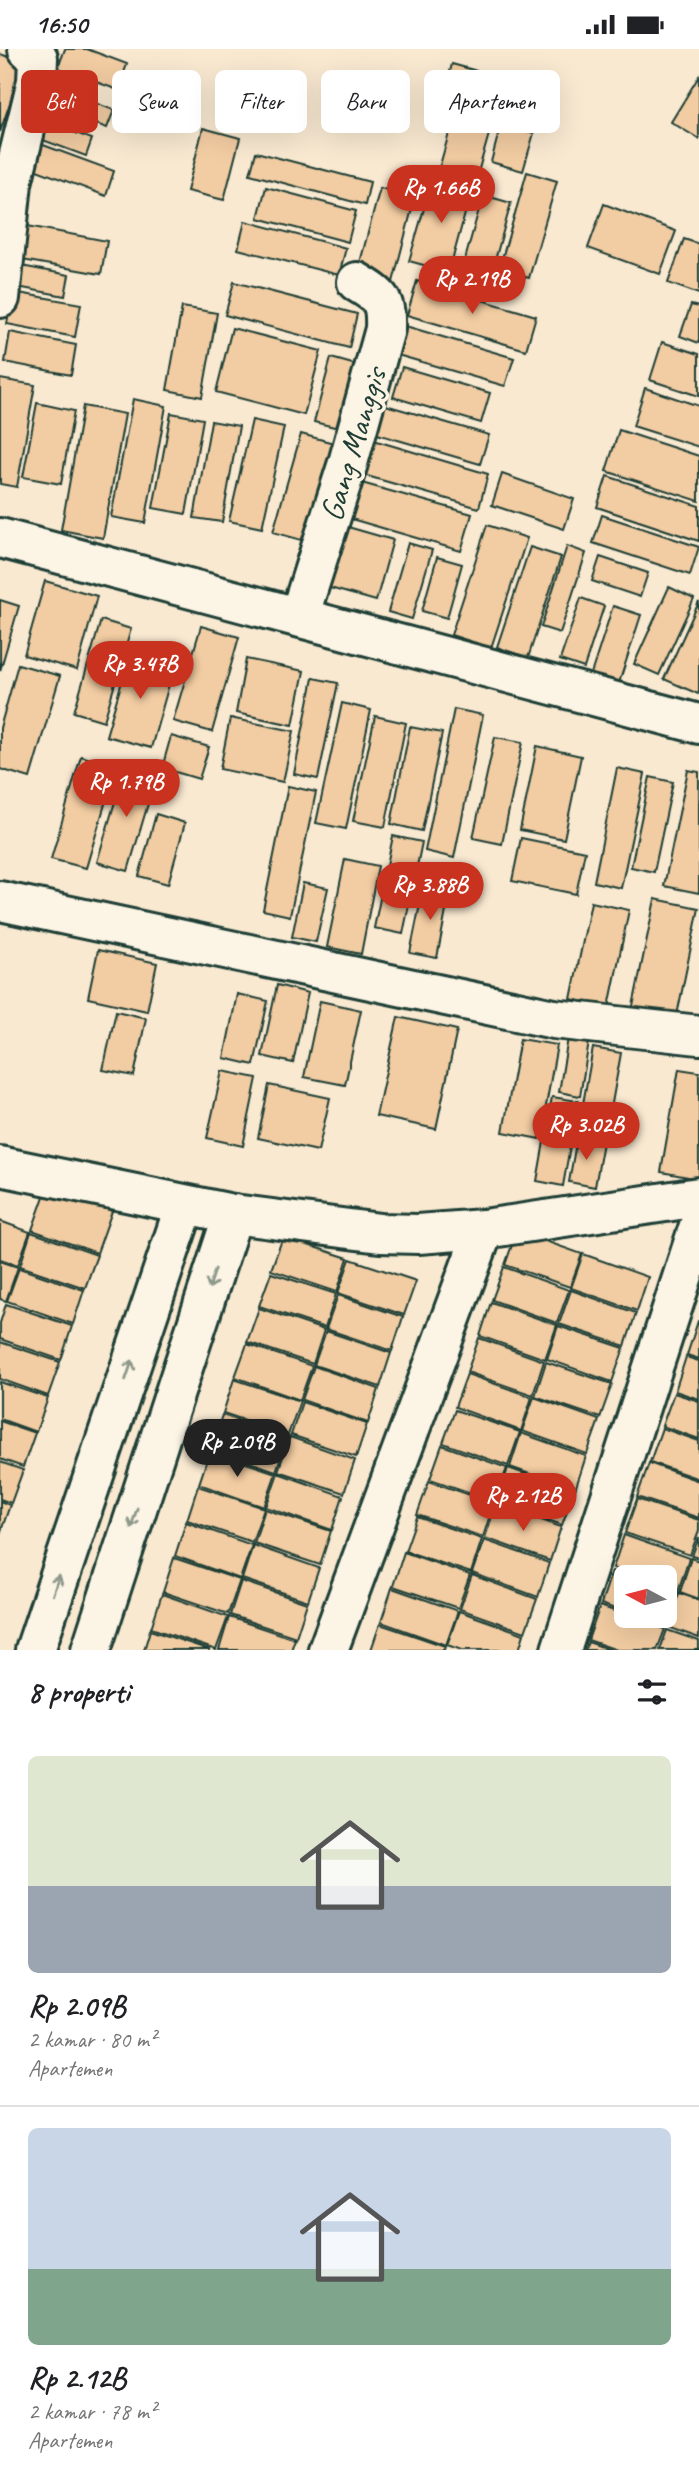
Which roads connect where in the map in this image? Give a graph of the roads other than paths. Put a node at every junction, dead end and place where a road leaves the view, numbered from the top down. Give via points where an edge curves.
1 (28, 49) edge
2 (357, 282) dead end
3 (0, 298) edge
4 (0, 538) edge
5 (299, 617) junction
6 (699, 724) edge
7 (0, 901) edge
8 (699, 1035) edge
9 (0, 1166) edge
10 (699, 1197) edge
11 (185, 1205) junction
12 (233, 1214) junction
13 (699, 1226) edge
14 (484, 1229) junction
15 (34, 1650) edge
16 (91, 1650) edge
17 (328, 1650) edge
18 (561, 1650) edge

1 - 3 street via 38,58 37,81 12,183
2 - 5 street, Gang Manggis via 379,296 386,309 385,329
4 - 5 street
5 - 6 street
7 - 8 street via 554,1019
9 - 11 street
10 - 14 street
11 - 12 street
15 -> 11 street
12 - 14 street via 380,1233
12 -> 16 street
13 - 18 street
14 - 17 street

